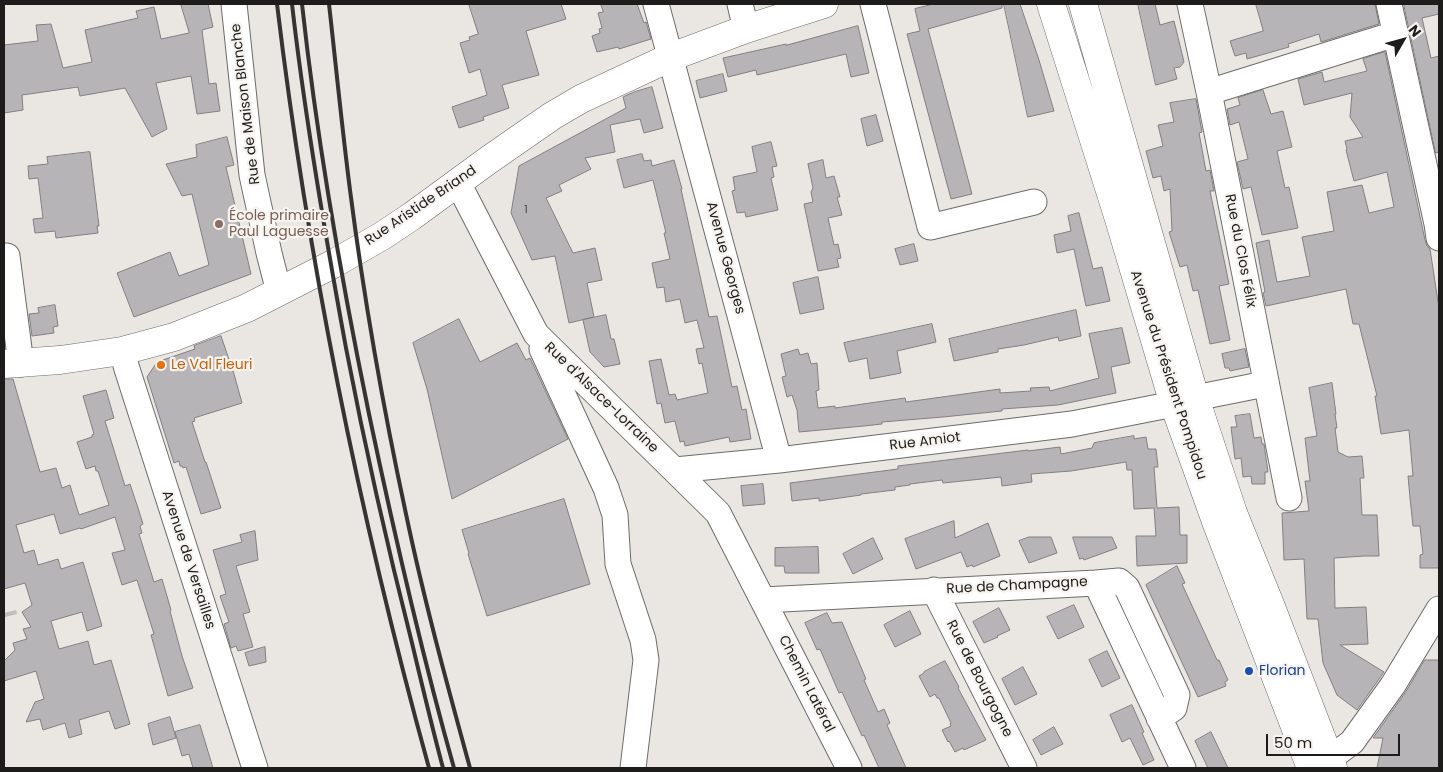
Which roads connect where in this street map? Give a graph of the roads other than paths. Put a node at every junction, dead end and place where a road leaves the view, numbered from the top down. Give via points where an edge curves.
1 (234, 4) edge
2 (656, 4) edge
3 (824, 4) edge
4 (873, 4) edge
5 (1051, 4) edge
6 (1068, 4) edge
7 (1083, 4) edge
8 (1190, 4) edge
9 (1389, 4) edge
10 (743, 16) edge
11 (1395, 34) junction
12 (671, 57) junction
13 (1209, 92) junction
14 (1113, 111) junction
15 (458, 183) junction
16 (1034, 202) dead end
17 (1439, 238) edge
18 (7, 256) dead end
19 (279, 292) junction
20 (536, 334) junction
21 (122, 351) junction
22 (12, 364) edge
23 (1265, 384) junction
24 (1184, 401) junction
25 (779, 460) junction
26 (675, 470) junction
27 (1289, 498) dead end
28 (934, 590) junction
29 (763, 600) junction
30 (1435, 620) edge
31 (1323, 766) edge
32 (255, 768) edge
33 (633, 768) edge
34 (849, 768) edge
35 (1024, 768) edge
36 (1182, 768) edge

1 - 19 street, Rue de Maison Blanche via 252,175
2 - 12 street, Avenue Georges
3 - 10 main road, Rue Aristide Briand
4 - 16 street via 930,227
5 - 24 main road, Avenue du Président Pompidou via 1119,219
6 - 14 main road via 1079,43
7 - 14 main road, Avenue du Président Pompidou
8 - 13 street, Rue du Clos Félix
9 - 11 street
10 - 12 main road, Rue Aristide Briand
11 - 13 street
11 - 17 street
12 - 15 main road, Rue Aristide Briand via 580,99
12 - 25 street, Avenue Georges
13 - 23 street, Rue du Clos Félix
14 - 24 main road, Avenue du Président Pompidou
15 - 19 main road, Rue Aristide Briand via 382,236
15 - 20 street, Rue d'Alsace-Lorraine
18 - 22 street
19 - 21 main road, Rue Aristide Briand via 174,337
20 - 26 street, Rue d'Alsace-Lorraine
20 - 33 street via 606,488 615,515 618,564 646,660
21 - 22 main road, Rue Aristide Briand
21 - 32 street, Avenue de Versailles
23 - 24 street, Rue Amiot
23 - 27 street, Rue du Clos Félix
24 - 25 street, Rue Amiot via 1072,424
24 - 31 main road, Avenue du Président Pompidou via 1217,524
25 - 26 street, Rue Amiot
26 - 29 street, Rue d'Alsace-Lorraine via 718,513
28 - 29 street, Rue de Champagne
28 - 35 street, Rue de Bourgogne
28 - 36 street, Rue de Champagne via 1096,583
29 - 34 street, Chemin Latéral
30 - 31 street via 1352,742

